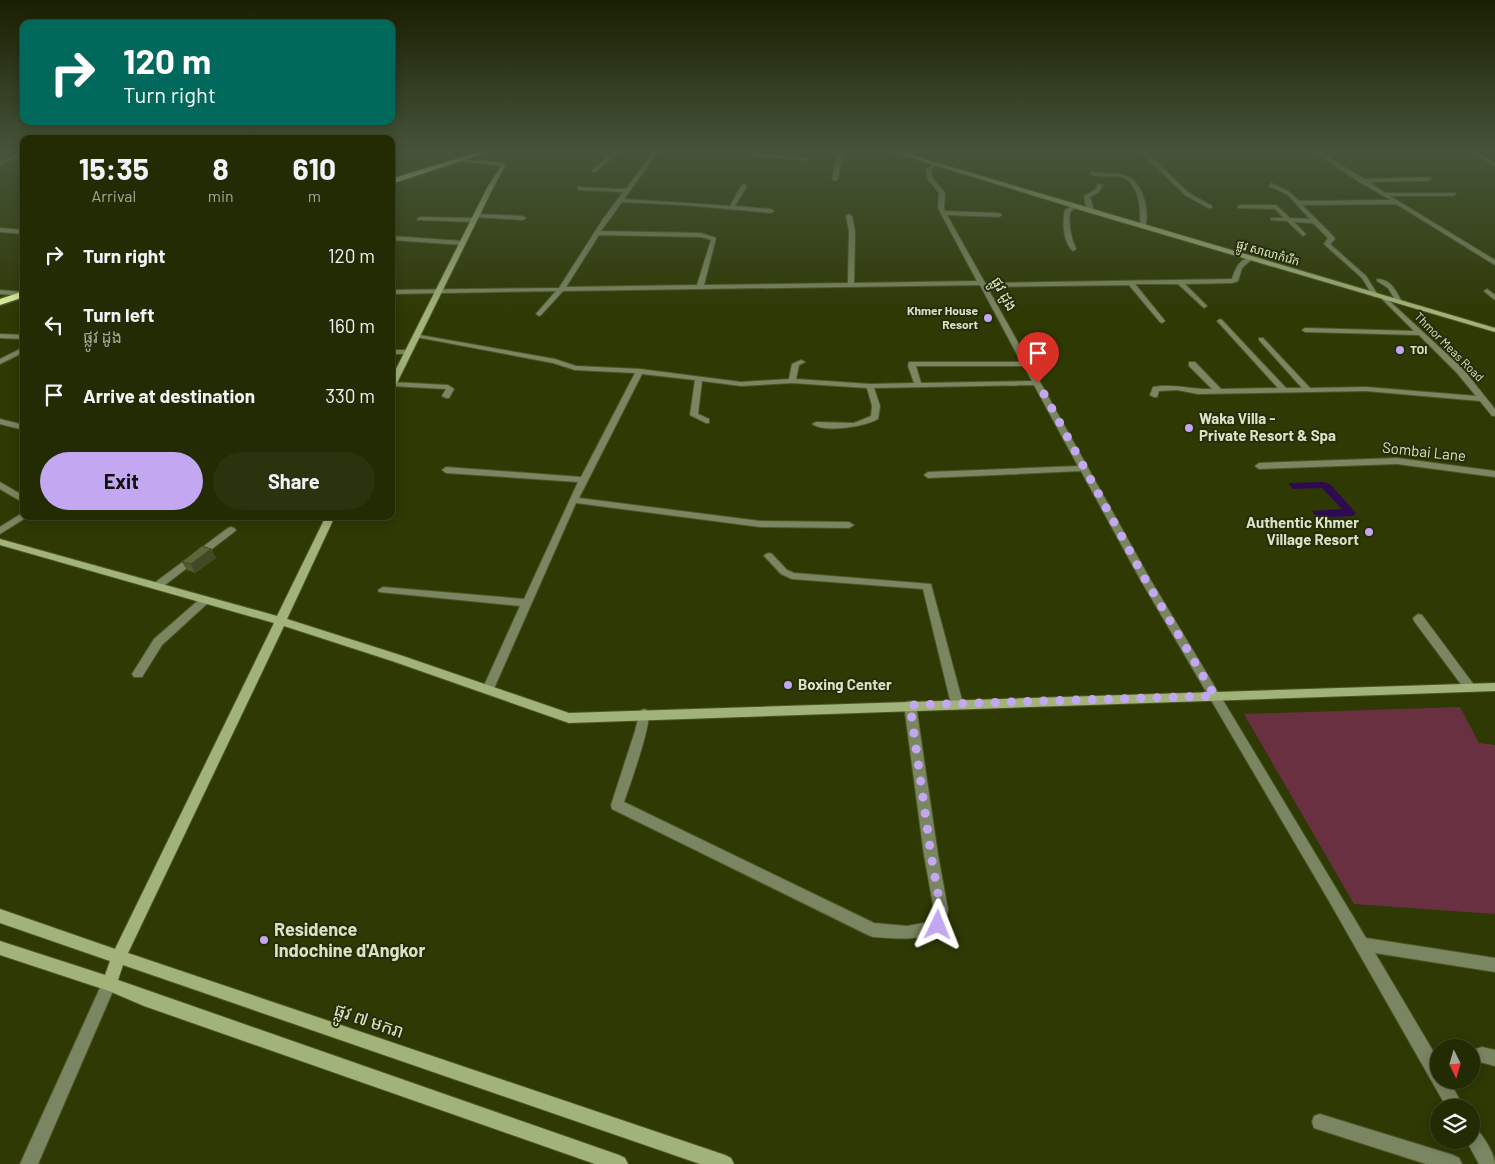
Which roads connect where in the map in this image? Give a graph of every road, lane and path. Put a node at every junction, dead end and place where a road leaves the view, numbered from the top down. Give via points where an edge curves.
1 (482, 205) edge
2 (617, 205) edge
3 (705, 205) edge
4 (941, 205) edge
5 (1068, 205) edge
6 (1090, 205) edge
7 (1144, 205) edge
8 (1207, 205) edge
9 (1299, 205) edge
10 (1403, 205) edge
11 (732, 207) joint
12 (1074, 207) junction
13 (1210, 207) dead end
14 (1240, 207) dead end
15 (771, 211) dead end
16 (1088, 212) junction
17 (944, 213) junction
18 (999, 215) dead end
19 (849, 216) dead end
20 (475, 218) junction
21 (523, 218) dead end
22 (420, 219) dead end
23 (1273, 219) dead end
24 (1290, 220) junction
25 (1314, 221) junction
26 (1143, 227) junction
27 (0, 230) edge
28 (20, 232) edge
29 (598, 233) junction
30 (1303, 234) dead end
31 (395, 238) edge
32 (463, 243) junction
33 (1073, 249) dead end
34 (1249, 259) junction
35 (1495, 263) edge
36 (1379, 280) dead end
37 (1130, 282) junction
38 (1180, 282) junction
39 (851, 284) junction
40 (983, 284) junction
41 (700, 287) junction
42 (561, 290) junction
43 (1487, 291) dead end
44 (0, 292) edge
45 (395, 292) edge
46 (438, 292) junction
47 (20, 294) edge
48 (20, 295) edge
49 (1375, 296) junction
50 (1384, 298) junction
51 (1495, 298) edge
52 (0, 302) edge
53 (1399, 302) junction
54 (1204, 306) dead end
55 (539, 314) dead end
56 (1162, 321) dead end
57 (1220, 321) dead end
58 (1305, 330) dead end
59 (1495, 330) edge
60 (1420, 332) junction
61 (416, 335) junction
62 (0, 336) edge
63 (20, 337) edge
64 (1262, 339) dead end
65 (20, 351) edge
66 (395, 352) edge
67 (407, 352) junction
68 (0, 362) edge
69 (801, 362) dead end
70 (1027, 364) junction
71 (1192, 364) dead end
72 (640, 371) junction
73 (699, 378) junction
74 (395, 379) edge
75 (792, 382) junction
76 (1038, 383) junction
77 (918, 385) junction
78 (395, 386) edge
79 (870, 386) junction
80 (1284, 390) junction
81 (1308, 390) junction
82 (1219, 392) junction
83 (1154, 395) dead end
84 (446, 396) dead end
85 (1484, 399) junction
86 (1495, 414) edge
87 (0, 421) edge
88 (706, 421) dead end
89 (816, 424) dead end
90 (20, 427) edge
91 (1259, 466) dead end
92 (1084, 468) junction
93 (446, 470) dead end
94 (1495, 474) edge
95 (928, 475) dead end
96 (584, 480) junction
97 (0, 486) edge
98 (20, 498) edge
99 (573, 500) junction
100 (20, 518) edge
101 (329, 520) edge
102 (849, 525) dead end
103 (231, 530) dead end
104 (0, 531) edge
105 (0, 542) edge
106 (769, 556) dead end
107 (157, 586) junction
108 (383, 590) dead end
109 (205, 600) junction
110 (527, 603) junction
111 (1418, 618) dead end
112 (281, 621) junction
113 (138, 674) dead end
114 (1495, 687) edge
115 (1470, 688) junction
116 (488, 690) junction
117 (1215, 696) junction
118 (958, 704) junction
119 (910, 705) junction
120 (644, 714) junction
121 (0, 916) edge
122 (1362, 944) junction
123 (0, 948) edge
124 (118, 957) junction
125 (1495, 965) edge
126 (109, 984) junction
127 (1430, 1062) edge
128 (1320, 1122) dead end
129 (1480, 1148) edge
130 (29, 1164) edge
131 (619, 1164) edge
132 (725, 1164) edge
133 (1453, 1164) edge
134 (1489, 1164) edge

1 - 20 street
2 - 29 street
3 - 11 street
4 - 17 street, ផ្លូវ ដូង
5 - 12 street, ផ្លូវ សាលាកំរើក
6 - 16 street
7 - 26 street
8 - 13 street
9 - 25 street
10 - 35 street
11 - 15 street
12 - 16 street, ផ្លូវ សាលាកំរើក
12 - 33 street via 1067,211 1066,217
14 - 24 street via 1274,206
16 - 26 street, ផ្លូវ សាលាកំរើក
17 - 18 street
17 - 40 street, ផ្លូវ ដូង
19 - 39 street via 852,232
20 - 21 street
20 - 22 street
20 - 32 street
23 - 24 street
24 - 25 street
24 - 30 street
25 - 49 street via 1331,237 1327,244 1364,277
26 - 34 street, ផ្លូវ សាលាកំរើក
27 - 28 street
29 - 41 street via 701,235 714,239
29 - 42 street
31 - 32 street
32 - 46 street
34 - 38 street via 1239,267 1236,280
34 - 49 street, ផ្លូវ សាលាកំរើក
36 - 53 street via 1391,286
37 - 38 street
37 - 40 street
37 - 56 street
38 - 54 street
39 - 40 street
39 - 41 street
40 - 70 street, ផ្លូវ ដូង
41 - 42 street
42 - 46 street
42 - 55 street
43 - 51 street
44 - 47 street
45 - 46 street
46 - 61 street
48 - 52 highway
49 - 50 street, ផ្លូវ សាលាកំរើក
50 - 53 street, ផ្លូវ សាលាកំរើក
50 - 60 street, Thmor Meas Road
53 - 59 street, ផ្លូវ សាលាកំរើក
57 - 80 street
58 - 60 street
60 - 85 street, Thmor Meas Road
61 - 67 street
61 - 72 street via 555,361 575,368
62 - 63 street
64 - 81 street
65 - 68 street
66 - 67 street
67 - 74 street
69 - 75 street via 796,364
70 - 76 street, ផ្លូវ ដូង
70 - 77 street via 912,365
71 - 82 street
72 - 73 street
72 - 96 street
73 - 75 street via 740,384
73 - 88 street via 694,415
75 - 79 street
76 - 77 street
76 - 92 street, ផ្លូវ ដូង
77 - 79 street
78 - 84 street via 448,387
79 - 89 street via 876,406 875,417 870,421 848,426
80 - 81 street
80 - 82 street
81 - 85 street via 1371,389
82 - 83 street via 1166,387 1156,389
85 - 86 street, Thmor Meas Road
87 - 90 street
91 - 94 street, Sombai Lane via 1397,461
92 - 95 street
92 - 117 street, ផ្លូវ ដូង
93 - 96 street
96 - 99 street
97 - 98 street
99 - 102 street via 760,524
99 - 110 street
100 - 104 street
101 - 112 street
103 - 107 street
105 - 107 street
106 - 118 street via 792,576 927,586
107 - 109 street
108 - 110 street
109 - 112 street
109 - 113 street via 158,642
110 - 116 street
111 - 115 street
112 - 116 street
112 - 124 street
114 - 115 street
115 - 117 street
116 - 120 street via 569,718
117 - 118 street
117 - 122 street, ផ្លូវ ដូង
118 - 119 street
119 - 120 street
119 - 120 street via 941,910 938,925 930,930 900,932 873,930 617,805
121 - 124 street, ផ្លូវ ៧ មករា
122 - 125 street
122 - 127 street, ផ្លូវ ដូង
123 - 126 street
124 - 126 street
124 - 132 street, ផ្លូវ ៧ មករា
126 - 130 street
126 - 131 street
128 - 133 street
129 - 134 street

